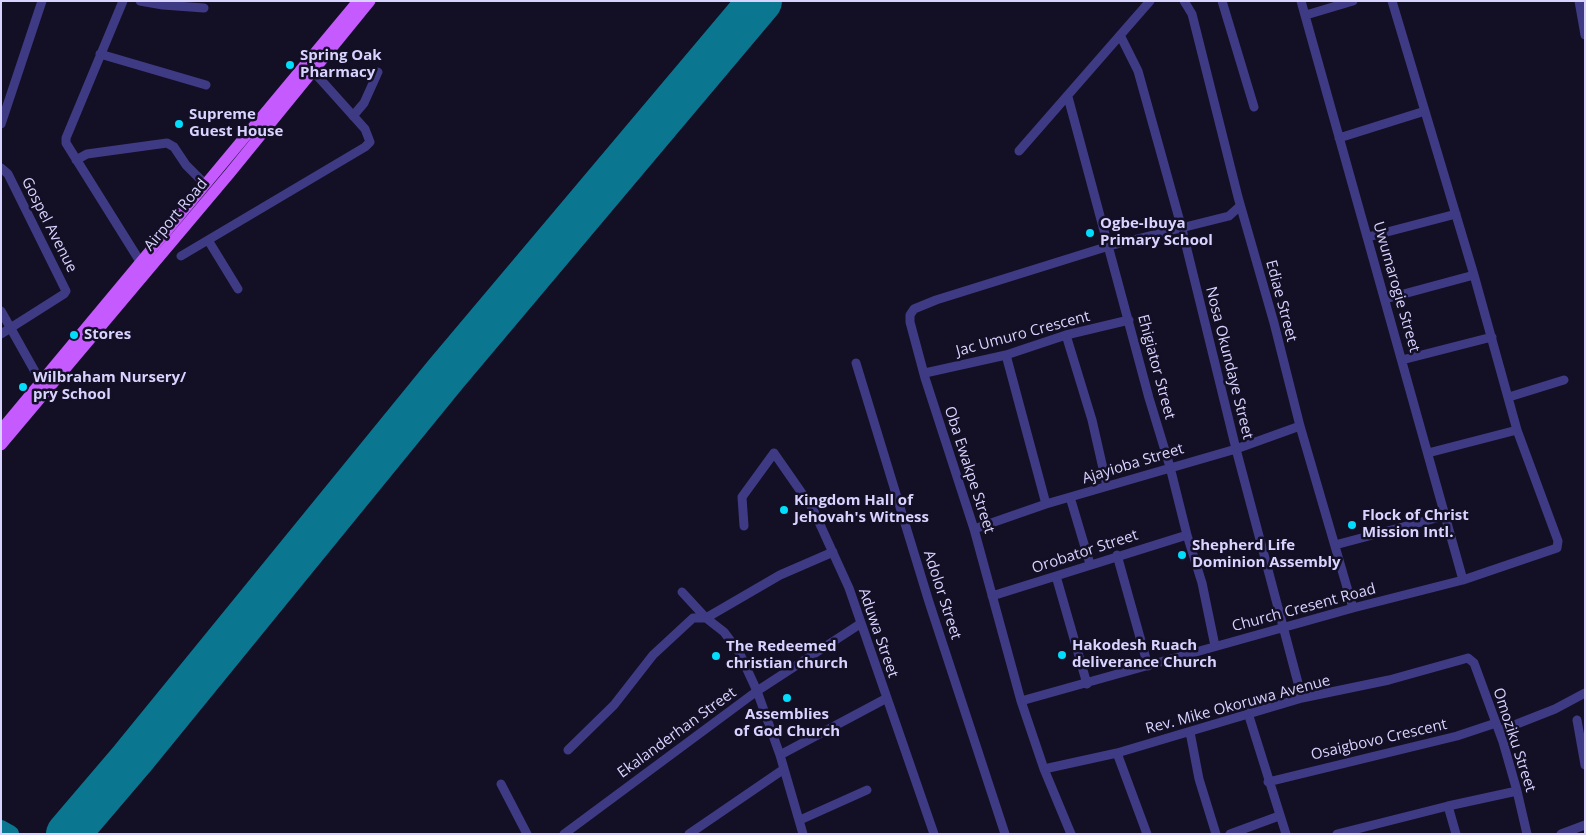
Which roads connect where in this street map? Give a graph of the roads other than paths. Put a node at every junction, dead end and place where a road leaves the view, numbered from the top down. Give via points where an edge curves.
1 (42, 1) edge
2 (123, 1) edge
3 (140, 1) edge
4 (358, 1) edge
5 (370, 1) edge
6 (1150, 1) edge
7 (1184, 1) edge
8 (1222, 1) edge
9 (1301, 1) edge
10 (1353, 1) edge
11 (1392, 1) edge
12 (1579, 1) edge
13 (204, 8) dead end
14 (1306, 16) junction
15 (341, 30) junction
16 (1585, 35) edge
17 (1121, 37) junction
18 (100, 54) junction
19 (313, 71) junction
20 (378, 72) dead end
21 (206, 85) dead end
22 (1068, 97) junction
23 (5, 104) edge
24 (1254, 107) dead end
25 (1425, 110) junction
26 (353, 116) junction
27 (1, 124) edge
28 (1339, 138) junction
29 (1019, 150) dead end
30 (76, 160) junction
31 (1, 168) edge
32 (206, 185) junction
33 (1240, 206) junction
34 (1456, 214) junction
35 (1182, 228) junction
36 (1368, 237) junction
37 (208, 240) junction
38 (1109, 246) junction
39 (180, 256) dead end
40 (141, 263) junction
41 (1474, 275) junction
42 (238, 289) dead end
43 (1385, 299) junction
44 (1, 311) edge
45 (1129, 320) junction
46 (11, 329) junction
47 (1, 334) edge
48 (1066, 335) junction
49 (1492, 337) junction
50 (1006, 355) junction
51 (1402, 360) junction
52 (856, 363) dead end
53 (925, 373) junction
54 (1564, 380) dead end
55 (42, 384) junction
56 (1509, 397) junction
57 (1300, 426) junction
58 (1, 430) edge
59 (1517, 430) junction
60 (1, 445) edge
61 (1236, 449) junction
62 (1428, 453) junction
63 (1170, 467) junction
64 (1107, 486) junction
65 (1070, 497) junction
66 (1046, 504) junction
67 (1444, 516) junction
68 (744, 526) dead end
69 (974, 529) junction
70 (1187, 536) junction
71 (1335, 545) junction
72 (833, 552) junction
73 (1117, 555) junction
74 (1090, 564) junction
75 (1056, 576) junction
76 (1463, 580) junction
77 (682, 592) dead end
78 (992, 596) junction
79 (1353, 608) junction
80 (706, 618) junction
81 (860, 624) junction
82 (1285, 628) junction
83 (1215, 646) junction
84 (1468, 658) joint
85 (1148, 666) junction
86 (1087, 684) junction
87 (758, 691) junction
88 (1585, 693) edge
89 (886, 698) junction
90 (1302, 698) junction
91 (1021, 701) junction
92 (1248, 713) junction
93 (1577, 720) dead end
94 (1497, 727) junction
95 (1190, 732) junction
96 (568, 750) dead end
97 (1117, 753) junction
98 (780, 755) junction
99 (1585, 765) edge
100 (784, 769) junction
101 (1044, 770) junction
102 (1268, 782) junction
103 (501, 784) dead end
104 (866, 790) dead end
105 (1518, 791) junction
106 (1448, 806) junction
107 (1279, 816) junction
108 (800, 820) junction
109 (1585, 825) edge
110 (699, 830) edge
111 (527, 834) edge
112 (564, 834) edge
113 (689, 834) edge
114 (803, 834) edge
115 (934, 834) edge
116 (1005, 834) edge
117 (1071, 834) edge
118 (1147, 834) edge
119 (1216, 834) edge
120 (1230, 834) edge
121 (1286, 834) edge
122 (1337, 834) edge
123 (1456, 834) edge
124 (1527, 834) edge
125 (1561, 834) edge

1 - 23 street
2 - 18 street
3 - 13 street
4 - 15 main road, Airport Road
5 - 15 main road, Airport Road
6 - 17 street
7 - 33 street, Ediae Street via 1192,14 1204,57
8 - 24 street
9 - 14 street, Uwumarogie Street
10 - 14 street
11 - 25 street
12 - 16 street
14 - 28 street, Uwumarogie Street
15 - 19 main road, Airport Road
15 - 32 main road, Airport Road
17 - 22 street
17 - 35 street, Nosa Okundaye Street via 1138,70
18 - 21 street
18 - 30 street via 66,138
19 - 26 street
19 - 60 main road, Airport Road
20 - 26 street via 364,103
22 - 29 street
22 - 38 street, Ehigiator Street
23 - 27 street
25 - 28 street
25 - 34 street
26 - 37 street via 368,134 370,142 365,147
28 - 36 street, Uwumarogie Street
30 - 32 street via 87,154 168,143
30 - 40 street
31 - 46 street, Gospel Avenue via 8,174 66,286 64,294
32 - 40 main road, Airport Road
33 - 35 street via 1229,216
33 - 57 street, Ediae Street
34 - 36 street
34 - 41 street
35 - 38 street
35 - 61 street, Nosa Okundaye Street
36 - 43 street, Uwumarogie Street
37 - 39 street
37 - 42 street
38 - 45 street, Ehigiator Street
38 - 53 street, Oba Ewakpe Street via 914,309 910,322
40 - 55 main road, Airport Road
41 - 43 street
41 - 49 street
43 - 51 street, Uwumarogie Street
44 - 46 street
45 - 48 street, Jac Umuro Crescent
45 - 63 street, Ehigiator Street
46 - 47 street, Gospel Avenue
46 - 55 street
48 - 50 street, Jac Umuro Crescent
48 - 64 street via 1092,420
49 - 51 street
49 - 56 street
50 - 53 street, Jac Umuro Crescent
50 - 66 street
51 - 62 street, Uwumarogie Street
52 - 116 street, Adolor Street
53 - 69 street, Oba Ewakpe Street
54 - 56 street
55 - 58 main road, Airport Road
56 - 59 street
57 - 61 street, Ajayioba Street
57 - 71 street, Ediae Street
59 - 62 street
59 - 76 street, Church Cresent Road via 1558,541 1557,548
61 - 63 street, Ajayioba Street
61 - 82 street, Nosa Okundaye Street
62 - 67 street, Uwumarogie Street
63 - 64 street, Ajayioba Street
63 - 70 street, Ehigiator Street
64 - 65 street, Ajayioba Street
65 - 66 street, Ajayioba Street
65 - 74 street
66 - 69 street, Ajayioba Street
67 - 71 street
67 - 76 street, Uwumarogie Street
68 - 72 street, Aduwa Street via 742,497 774,452 813,509
69 - 78 street, Oba Ewakpe Street
70 - 73 street, Orobator Street
70 - 83 street, Ehigiator Street via 1202,583
71 - 79 street, Ediae Street
72 - 80 street via 780,575
72 - 81 street, Aduwa Street
73 - 74 street, Orobator Street
73 - 85 street
74 - 75 street, Orobator Street
75 - 78 street, Orobator Street
75 - 86 street
76 - 79 street, Church Cresent Road
77 - 80 street
78 - 91 street, Oba Ewakpe Street
79 - 82 street, Church Cresent Road
80 - 87 street via 734,645
80 - 96 street via 693,618 653,655 614,705
81 - 87 street, Ekalanderhan Street
81 - 89 street, Aduwa Street
82 - 83 street, Church Cresent Road
82 - 90 street, Nosa Okundaye Street
83 - 85 street, Church Cresent Road
84 - 90 street, Rev. Mike Okoruwa Avenue via 1389,680
84 - 94 street, Omoziku Street via 1474,663
85 - 86 street, Church Cresent Road
86 - 91 street, Church Cresent Road
87 - 98 street
87 - 112 street, Ekalanderhan Street
88 - 94 street, Osaigbovo Crescent via 1555,709
89 - 98 street
89 - 115 street, Aduwa Street
90 - 92 street, Rev. Mike Okoruwa Avenue
91 - 101 street, Oba Ewakpe Street
92 - 95 street, Rev. Mike Okoruwa Avenue
92 - 102 street
93 - 99 street
94 - 102 street, Osaigbovo Crescent
94 - 105 street, Omoziku Street
95 - 97 street, Rev. Mike Okoruwa Avenue
95 - 119 street via 1199,780
97 - 101 street, Rev. Mike Okoruwa Avenue
97 - 118 street
98 - 100 street
100 - 108 street
100 - 110 street
101 - 117 street, Oba Ewakpe Street
102 - 107 street
103 - 111 street
104 - 108 street
105 - 106 street
105 - 124 street, Omoziku Street
106 - 122 street
106 - 123 street
107 - 120 street
107 - 121 street
108 - 114 street
109 - 125 street
110 - 113 street

